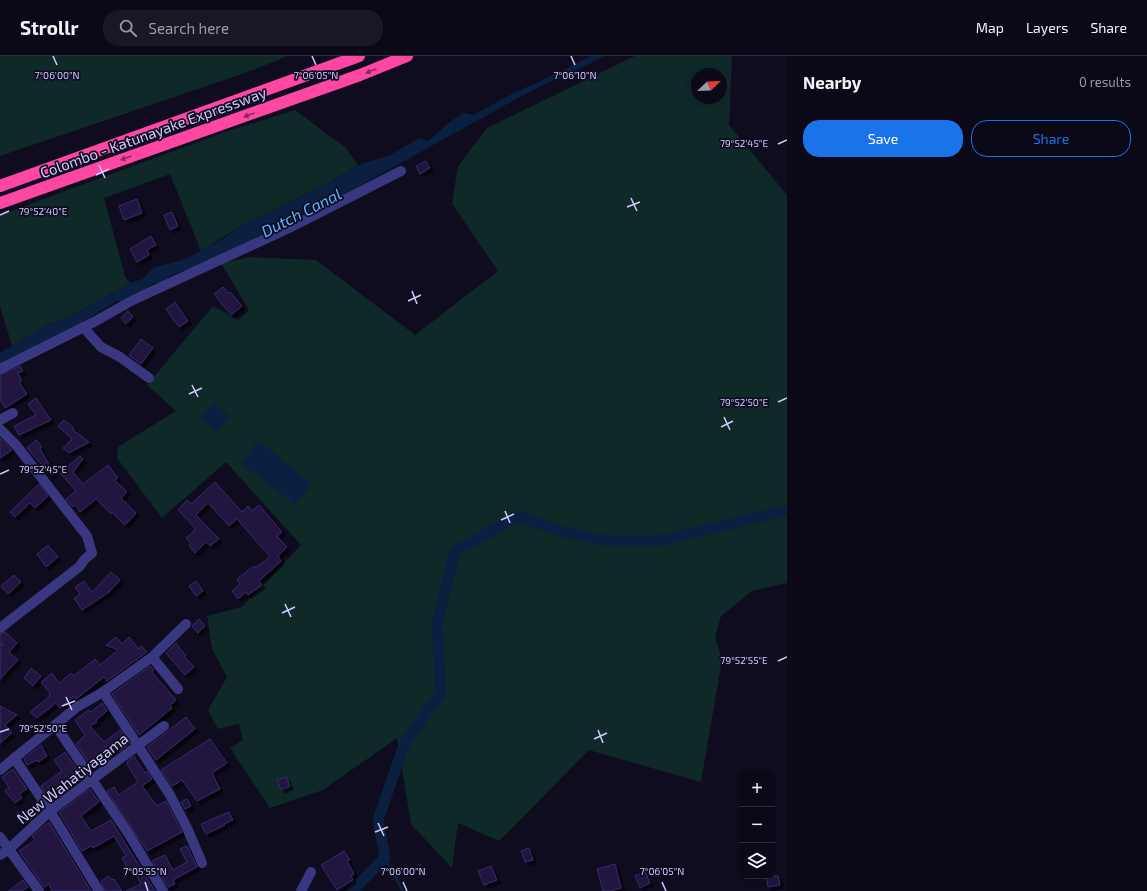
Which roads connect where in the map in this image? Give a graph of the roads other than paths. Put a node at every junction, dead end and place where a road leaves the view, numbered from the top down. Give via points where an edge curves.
1 (360, 56) edge
2 (407, 56) edge
3 (401, 171) dead end
4 (0, 186) edge
5 (0, 203) edge
6 (82, 327) junction
7 (0, 369) edge
8 (149, 378) dead end
9 (13, 413) dead end
10 (0, 420) edge
11 (0, 429) edge
12 (186, 624) dead end
13 (0, 628) edge
14 (152, 657) junction
15 (178, 689) dead end
16 (103, 692) junction
17 (56, 726) junction
18 (164, 726) dead end
19 (138, 744) junction
20 (14, 758) junction
21 (0, 770) edge
22 (92, 780) junction
23 (50, 811) junction
24 (0, 837) edge
25 (4, 852) edge
26 (202, 863) dead end
27 (311, 872) dead end
28 (39, 891) edge
29 (99, 891) edge
30 (163, 891) edge
31 (301, 891) edge

1 - 4 highway, Colombo - Katunayake Expressway
2 -> 5 highway, Colombo - Katunayake Expressway
3 - 6 street via 289,228 133,300
6 - 7 street
6 - 8 street via 101,347
9 - 10 street
11 - 13 street via 16,445 87,536 92,553 79,567
12 - 14 street
14 - 15 street
14 - 16 street
16 - 17 street via 77,707
16 - 19 street
17 - 20 street
17 - 22 street
18 - 19 street, New Wahatiyagama
19 - 22 street, New Wahatiyagama
19 - 26 street via 170,795
20 - 21 street
20 - 23 street
22 - 23 street, New Wahatiyagama
22 - 30 street
23 - 25 street, New Wahatiyagama
23 - 29 street
24 - 25 street
25 - 28 street
27 - 31 street

